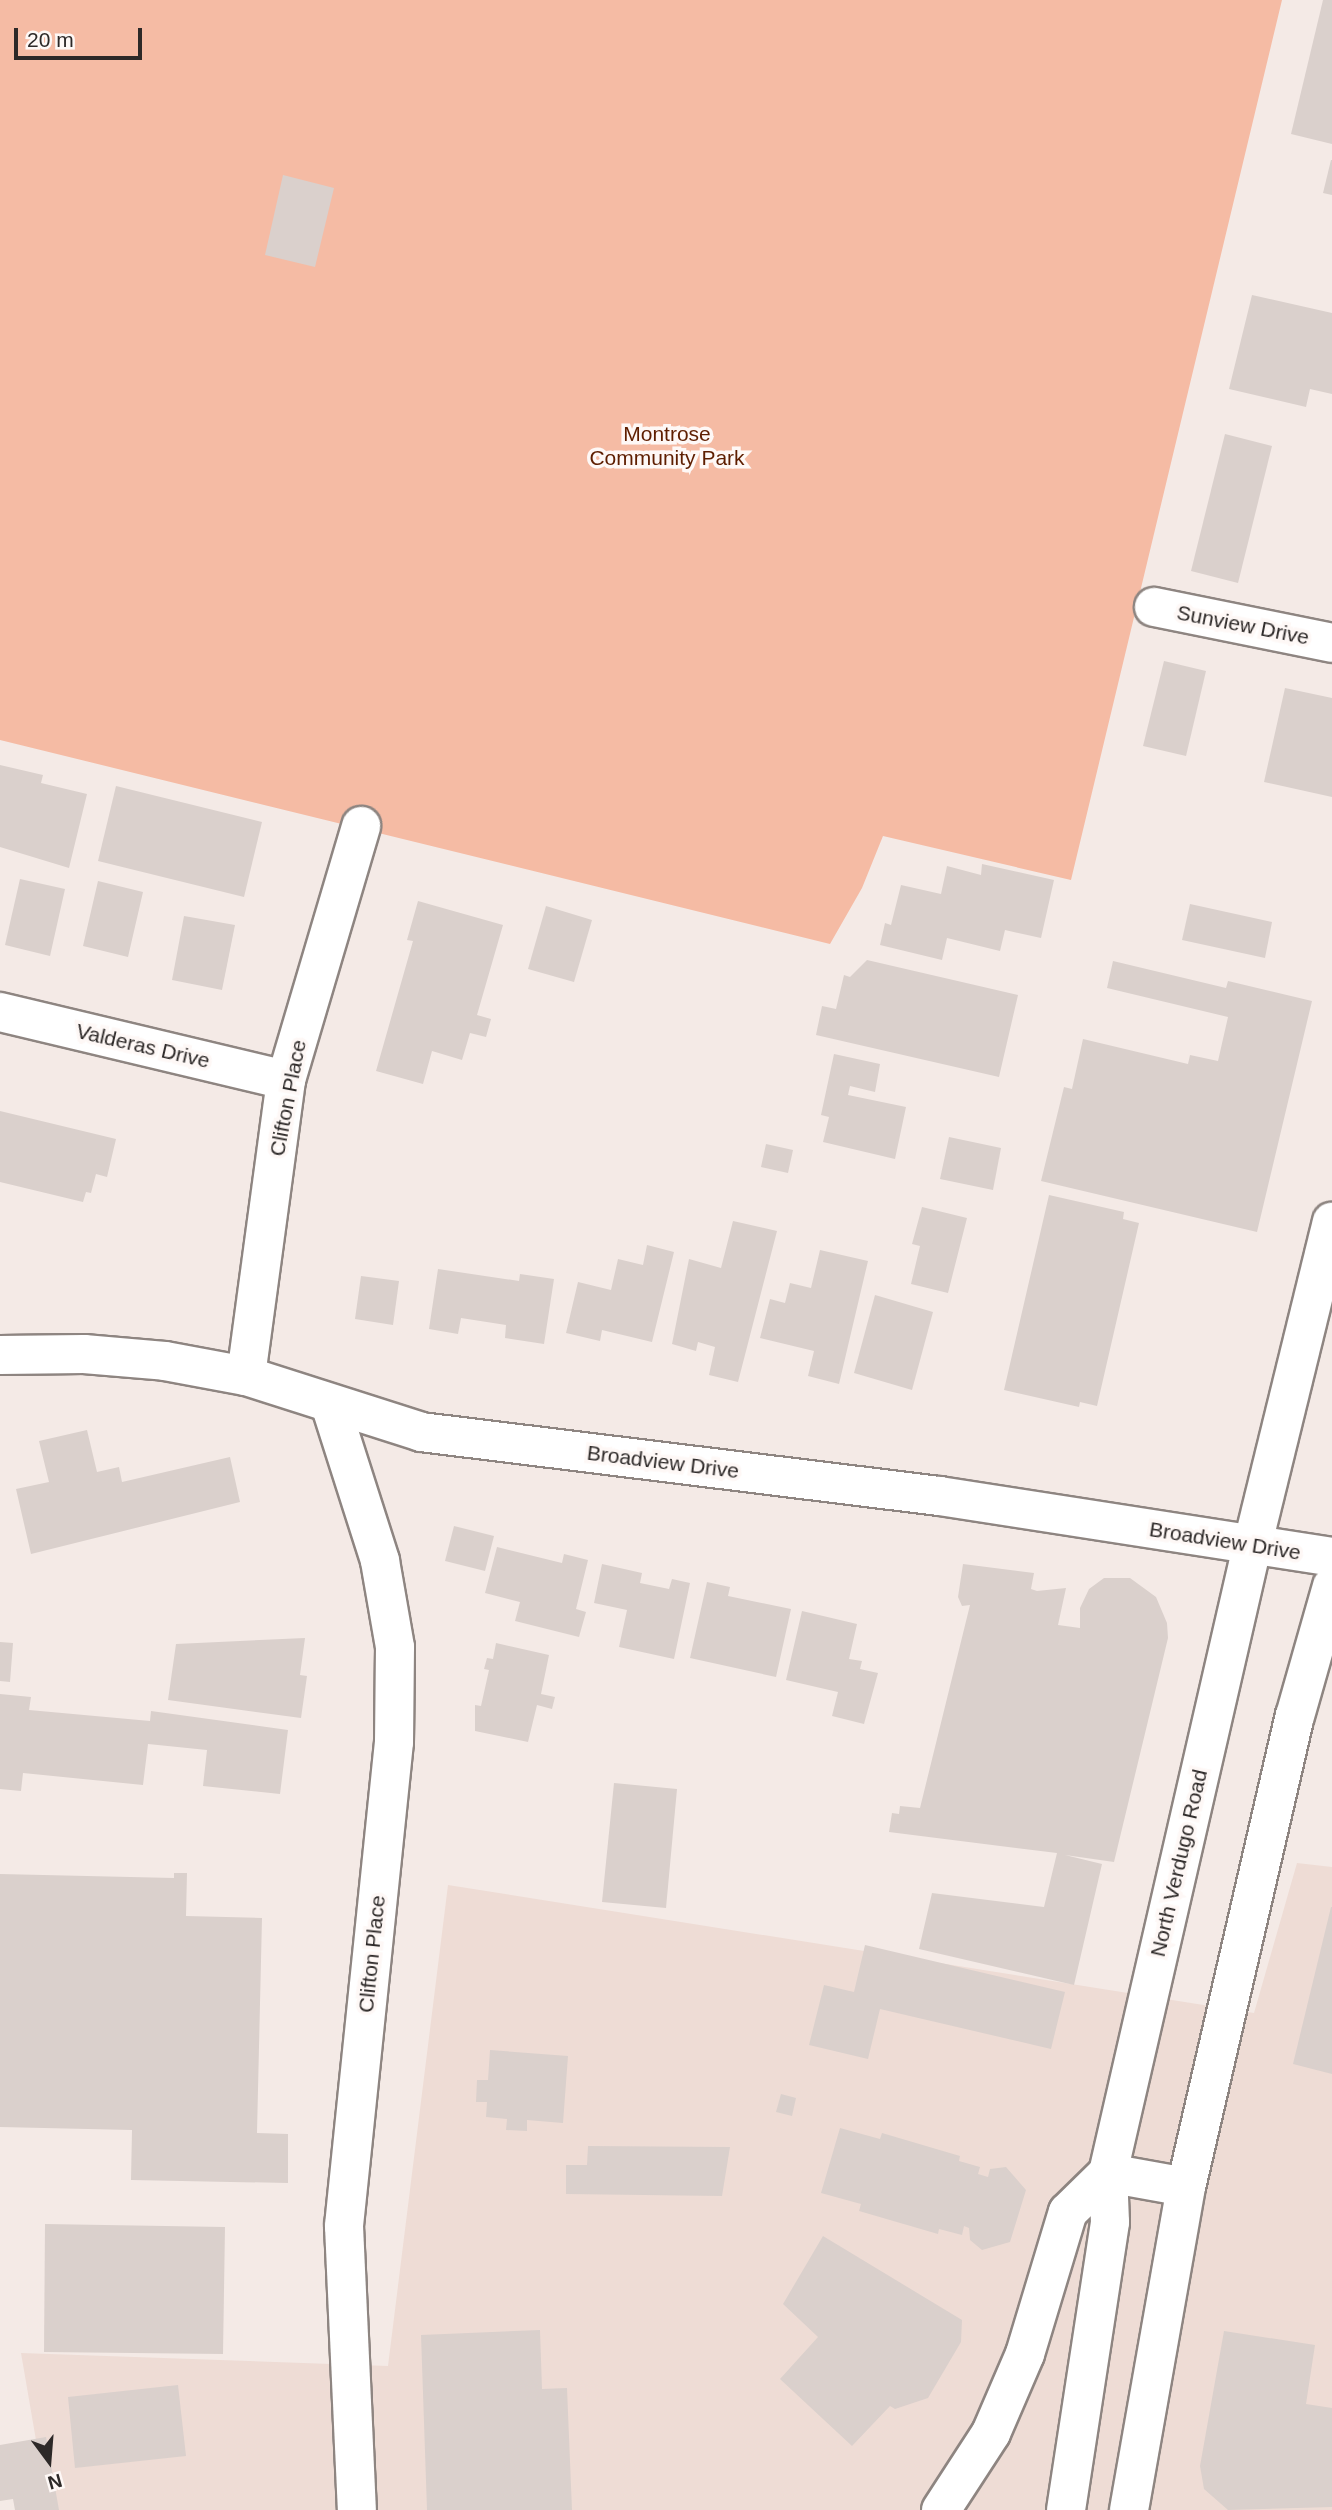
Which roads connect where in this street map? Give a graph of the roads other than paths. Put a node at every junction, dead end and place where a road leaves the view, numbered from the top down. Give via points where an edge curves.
1 (1154, 607) dead end
2 (1332, 643) edge
3 (361, 826) dead end
4 (0, 1012) edge
5 (286, 1080) junction
6 (1332, 1222) edge
7 (0, 1355) edge
8 (246, 1376) junction
9 (331, 1407) junction
10 (1252, 1547) junction
11 (1332, 1557) edge
12 (1332, 1586) edge
13 (1108, 2172) junction
14 (1186, 2187) junction
15 (357, 2510) edge
16 (941, 2510) edge
17 (1066, 2510) edge
18 (1129, 2510) edge

1 - 2 street, Sunview Drive
3 - 5 street, Clifton Place
4 - 5 street, Valderas Drive
5 - 8 street, Clifton Place
6 - 10 street, North Verdugo Road
7 - 8 street, Broadview Drive via 84,1353
8 - 9 street, Broadview Drive
9 - 10 street, Broadview Drive via 421,1432 939,1496
9 - 15 street, Clifton Place via 380,1561 395,1647 394,1742 344,2226
10 - 11 street, Broadview Drive
10 - 13 street, North Verdugo Road
12 - 14 street via 1295,1716
13 - 14 street
13 - 16 street via 1068,2212 1025,2354 991,2433
13 - 17 street, North Verdugo Road via 1110,2222
14 - 18 street

